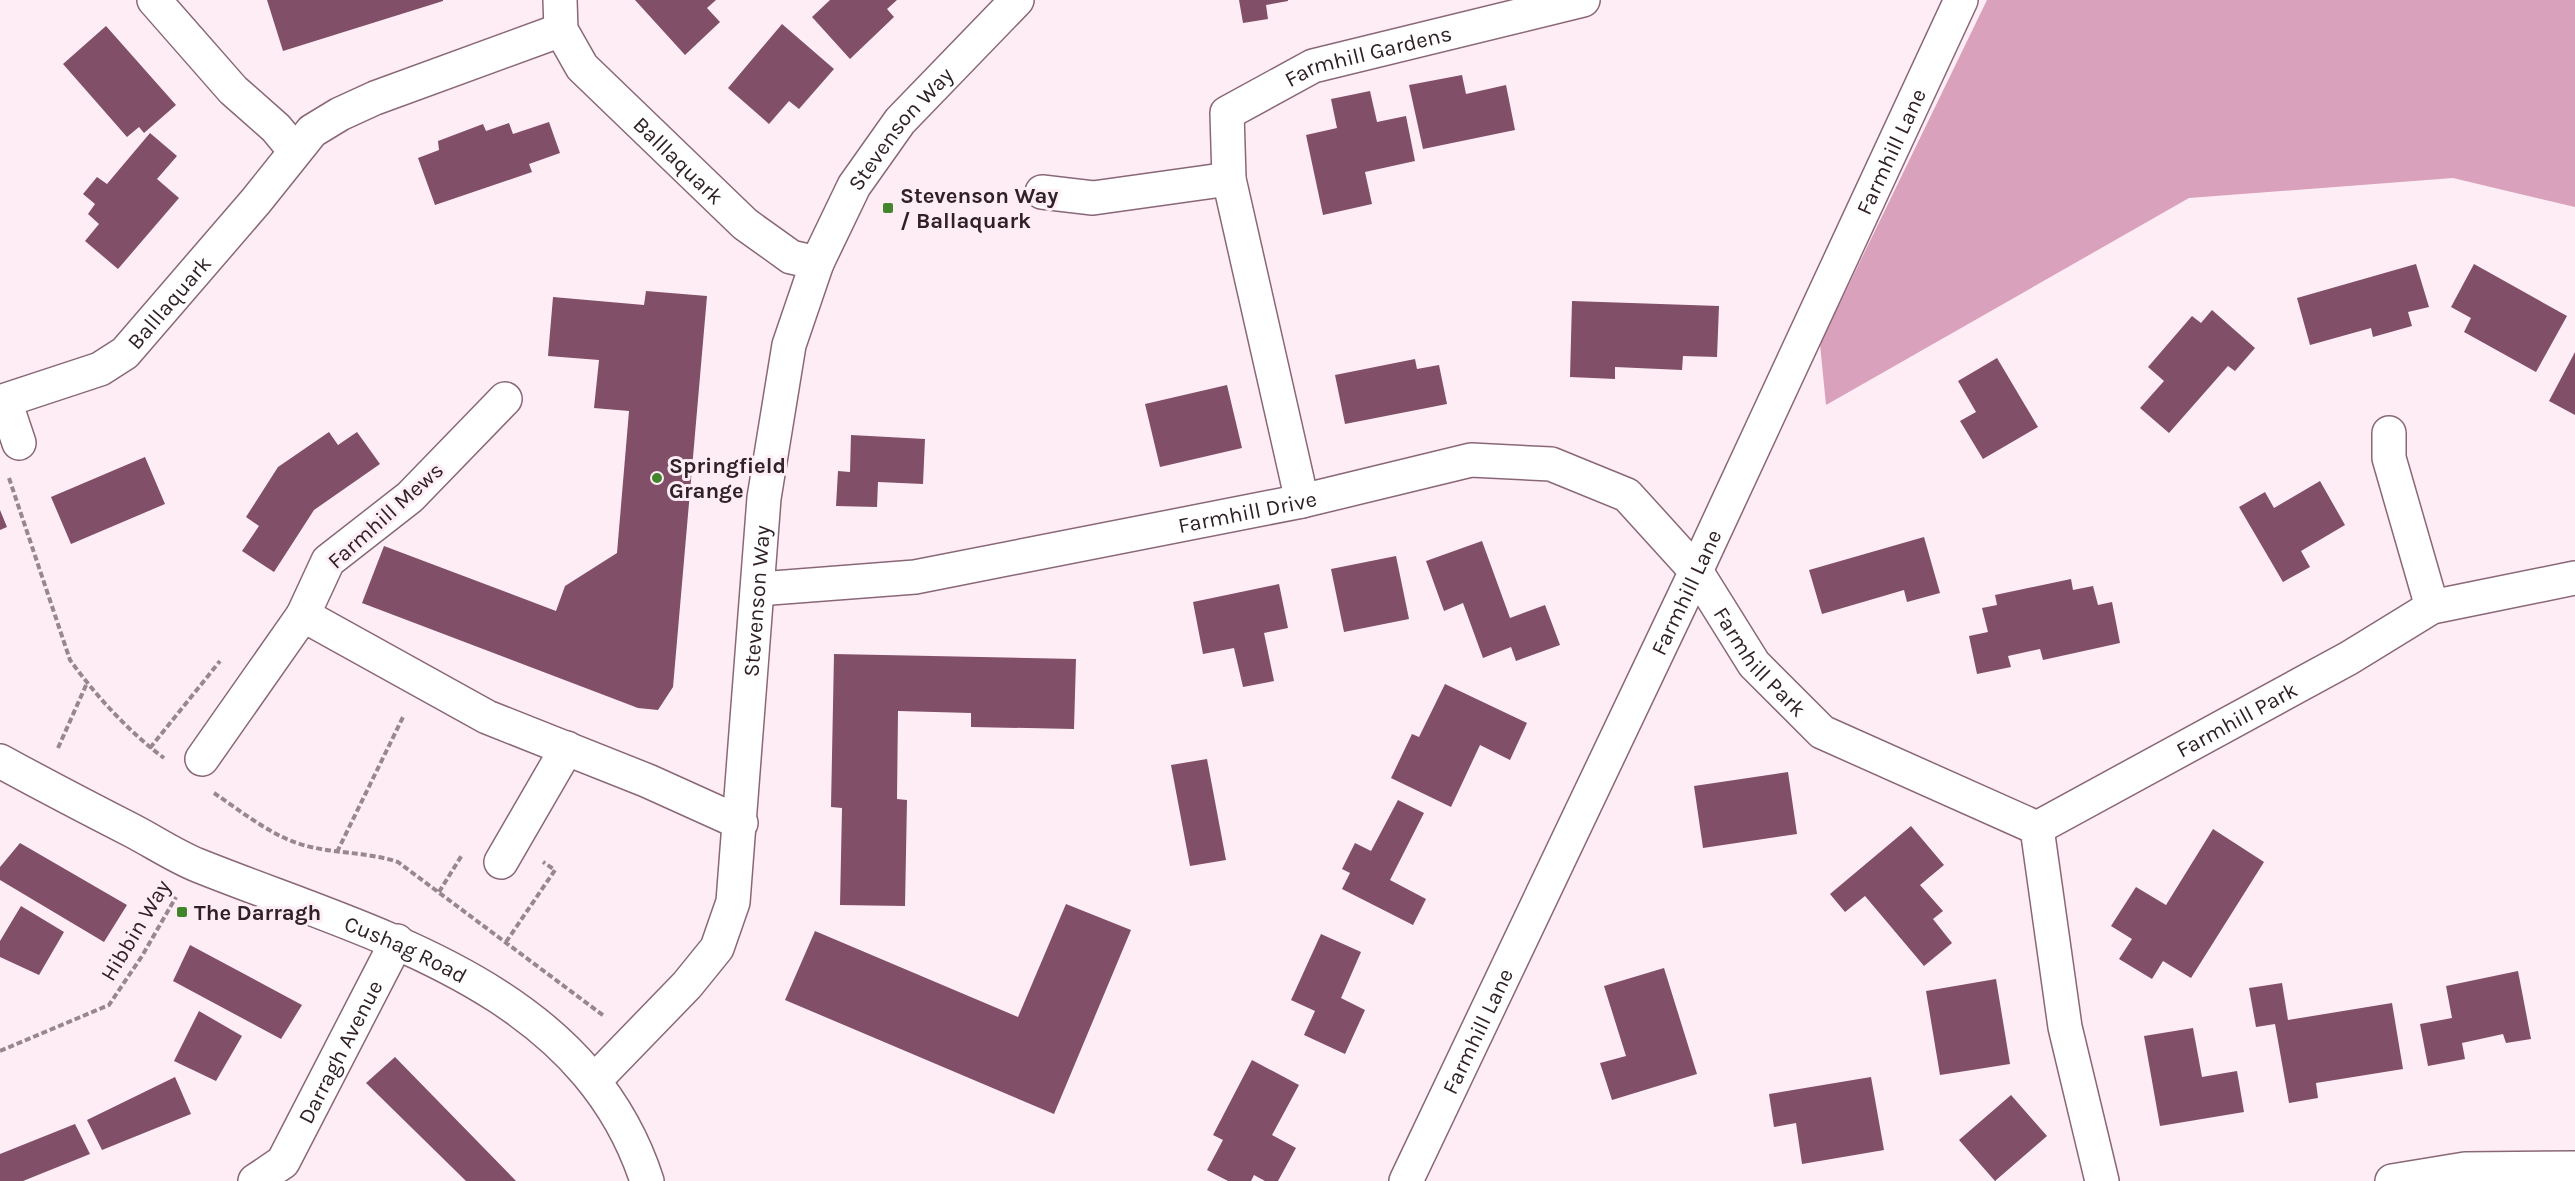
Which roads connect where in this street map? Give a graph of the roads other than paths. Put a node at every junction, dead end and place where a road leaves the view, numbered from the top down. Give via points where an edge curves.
1 (154, 0) edge
2 (1017, 0) edge
3 (1583, 0) edge
4 (1960, 0) edge
5 (561, 15) edge
6 (295, 151) junction
7 (1229, 179) junction
8 (1042, 192) dead end
9 (817, 263) junction
10 (505, 399) dead end
11 (2, 401) edge
12 (2389, 433) dead end
13 (19, 443) road end
14 (1302, 501) junction
15 (1696, 571) junction
16 (2575, 578) edge
17 (759, 589) junction
18 (2432, 607) junction
19 (303, 615) junction
20 (567, 748) junction
21 (0, 761) edge
22 (204, 774) road end
23 (741, 823) junction
24 (2037, 828) junction
25 (501, 862) dead end
26 (397, 941) junction
27 (594, 1081) junction
28 (2575, 1168) edge
29 (292, 1171) edge
30 (255, 1181) edge
31 (647, 1181) edge
32 (1406, 1181) edge
33 (2102, 1181) edge
34 (2392, 1181) edge

1 - 6 street via 233,90 276,128
2 - 9 street, Stevenson Way via 900,121 854,186
3 - 7 street, Farmhill Gardens via 1313,66 1227,113
4 - 15 street, Farmhill Lane
5 - 6 street, Balllaquark via 340,114 312,131
5 - 9 street, Balllaquark via 582,68 745,224 791,256
6 - 11 street, Balllaquark via 124,353 100,369
7 - 8 street via 1093,198
7 - 14 street, Farmhill Gardens
9 - 17 street, Stevenson Way via 789,345 774,425 764,498
10 - 19 street, Farmhill Mews via 410,498 328,561
11 - 13 street, Balllaquark
12 - 18 street via 2389,458
14 - 15 street, Farmhill Drive via 1471,460 1551,464 1627,495
14 - 17 street, Farmhill Drive via 915,577
15 - 24 street, Farmhill Park via 1754,664 1822,732
15 - 32 street, Farmhill Lane
16 - 18 street, Farmhill Park
17 - 23 street, Stevenson Way
18 - 24 street, Farmhill Park via 2349,658
19 - 20 street via 487,717
19 - 22 street, Farmhill Mews
20 - 23 street
20 - 25 street
21 - 26 street, Cushag Road via 194,864
23 - 27 street, Stevenson Way via 733,902 717,948 637,1039
24 - 33 street via 2065,1027
26 - 27 street, Cushag Road via 530,1018 564,1045
26 - 29 street, Darragh Avenue
27 - 31 street, Cushag Road via 617,1111 638,1152
28 - 34 street via 2465,1169
29 - 30 street, Darragh Avenue

